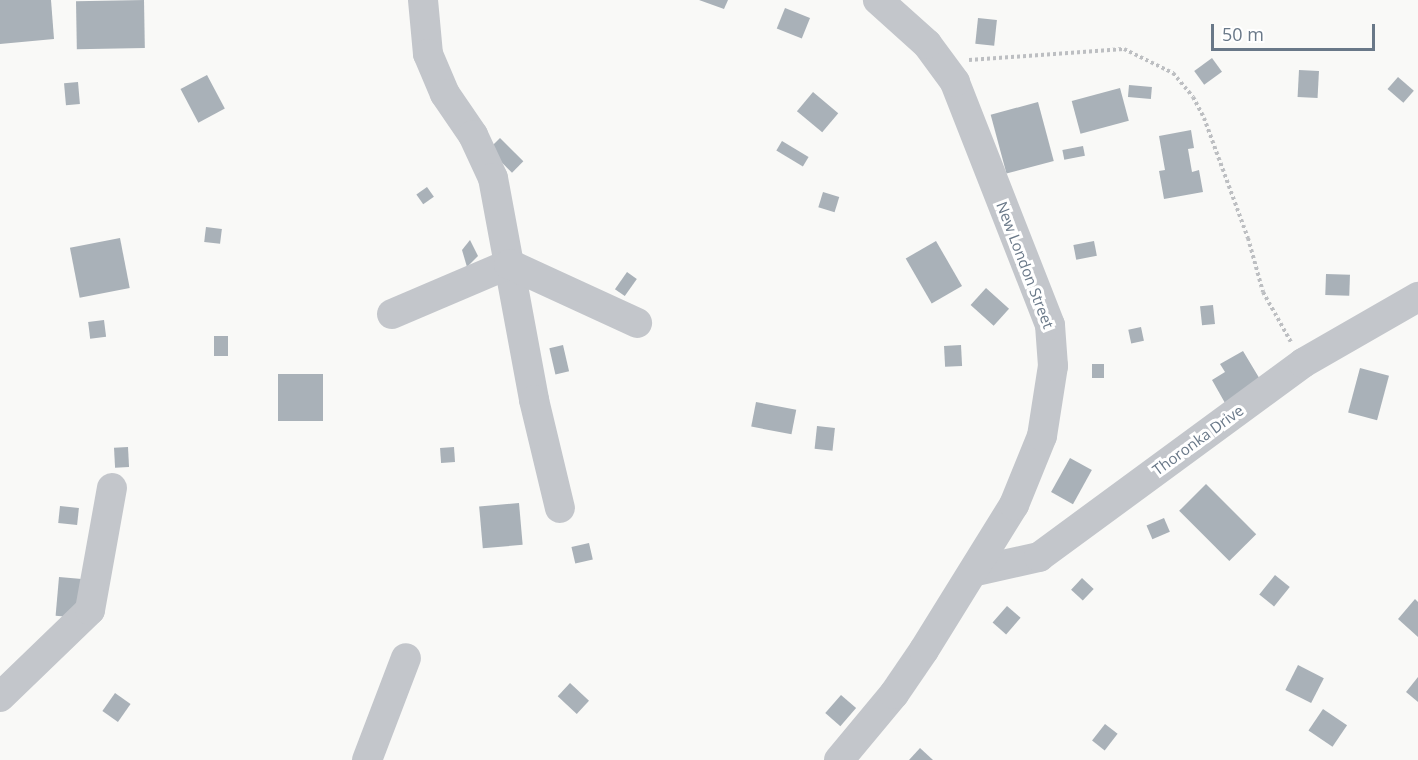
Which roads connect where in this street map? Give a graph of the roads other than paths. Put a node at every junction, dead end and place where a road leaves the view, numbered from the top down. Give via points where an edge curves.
1 (423, 0) edge
2 (878, 0) edge
3 (509, 264) junction
4 (1418, 297) edge
5 (392, 314) dead end
6 (637, 322) dead end
7 (112, 488) dead end
8 (560, 508) dead end
9 (976, 572) junction
10 (406, 658) dead end
11 (0, 698) edge
12 (367, 760) edge
13 (839, 760) edge

1 - 3 street via 428,54 445,94 473,135 493,178
2 - 9 street, New London Street via 900,17 940,62 967,107 1008,224 1050,325 1052,387 1033,463
3 - 5 street
3 - 6 street
3 - 8 street via 534,399
4 - 9 street, Thoronka Drive via 1303,363 1047,553 1024,564
7 - 11 street via 90,610
9 - 13 street, New London Street via 894,694
10 - 12 street

